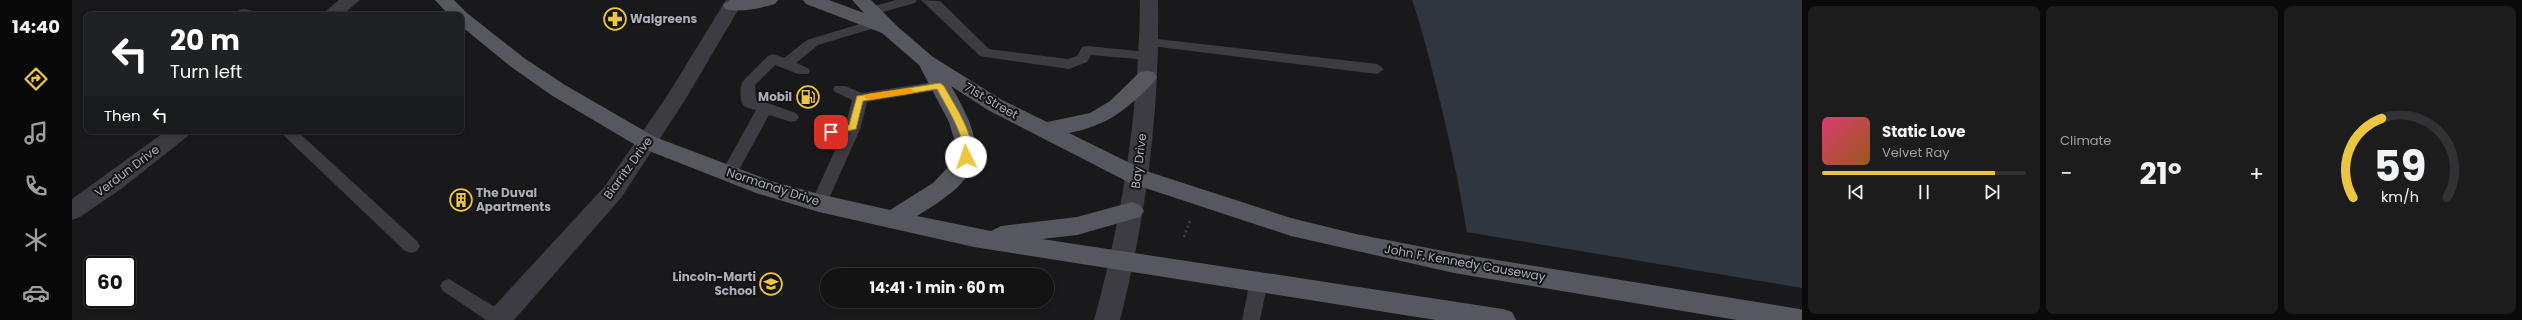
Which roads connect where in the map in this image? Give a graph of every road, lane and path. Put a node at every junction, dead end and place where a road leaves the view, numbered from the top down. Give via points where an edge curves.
1 (351, 0) edge
2 (444, 0) edge
3 (769, 0) edge
4 (812, 0) edge
5 (910, 0) edge
6 (928, 0) edge
7 (1150, 0) edge
8 (734, 3) edge
9 (334, 12) edge
10 (456, 12) edge
11 (874, 16) edge
12 (464, 19) edge
13 (1148, 49) junction
14 (926, 61) junction
15 (785, 64) junction
16 (1377, 69) dead end
17 (803, 71) dead end
18 (1147, 77) junction
19 (940, 86) junction
20 (840, 89) dead end
21 (860, 98) junction
22 (765, 108) junction
23 (791, 118) dead end
24 (853, 127) junction
25 (1043, 130) junction
26 (831, 132) dead end
27 (176, 134) edge
28 (290, 134) edge
29 (647, 142) junction
30 (729, 173) junction
31 (1138, 177) junction
32 (819, 203) junction
33 (72, 211) edge
34 (1132, 211) junction
35 (1191, 217) dead end
36 (891, 221) junction
37 (974, 238) junction
38 (1184, 238) dead end
39 (411, 246) dead end
40 (1123, 260) junction
41 (1259, 281) junction
42 (449, 286) dead end
43 (498, 320) edge
44 (1107, 320) edge
45 (1251, 320) edge
46 (1503, 320) edge
47 (1800, 320) edge

1 - 9 street
2 - 10 main road, Normandy Drive
3 - 8 main road
4 - 11 main road, 71st Street
5 - 11 lane
6 - 13 lane via 985,53 1069,64 1082,59 1087,50
7 - 13 street, Bay Drive
8 - 29 street, Biarritz Drive
11 - 14 main road, 71st Street
11 - 15 lane via 815,42
12 - 29 main road, Normandy Drive via 517,62 558,90
13 - 16 lane
13 - 18 street, Bay Drive
14 - 19 main road
14 - 25 main road, 71st Street via 995,105
15 - 17 lane
15 - 22 lane via 773,59 748,84 749,102
18 - 25 main road via 1103,116
18 - 31 street, Bay Drive
19 - 21 lane
19 - 36 main road via 962,127 967,142 966,157 958,172 945,186
20 - 21 lane
21 - 24 lane
22 - 23 lane
22 - 30 lane
24 - 26 lane
24 - 32 lane
25 - 31 main road, 71st Street
27 - 33 street, Verdun Drive
28 - 39 lane
29 - 30 main road, Normandy Drive
29 - 43 street, Biarritz Drive via 613,192
30 - 32 main road, Normandy Drive
31 - 34 street, Bay Drive
31 - 47 main road, John F. Kennedy Causeway via 1292,227 1356,243 1454,263
32 - 36 main road, Normandy Drive
34 - 37 main road via 1077,226
34 - 40 street, Bay Drive
35 - 38 path
36 - 37 main road, Normandy Drive
37 - 40 main road, Normandy Drive
40 - 41 main road
40 - 44 street, Bay Drive
41 - 45 lane
41 - 46 main road
42 - 43 lane

